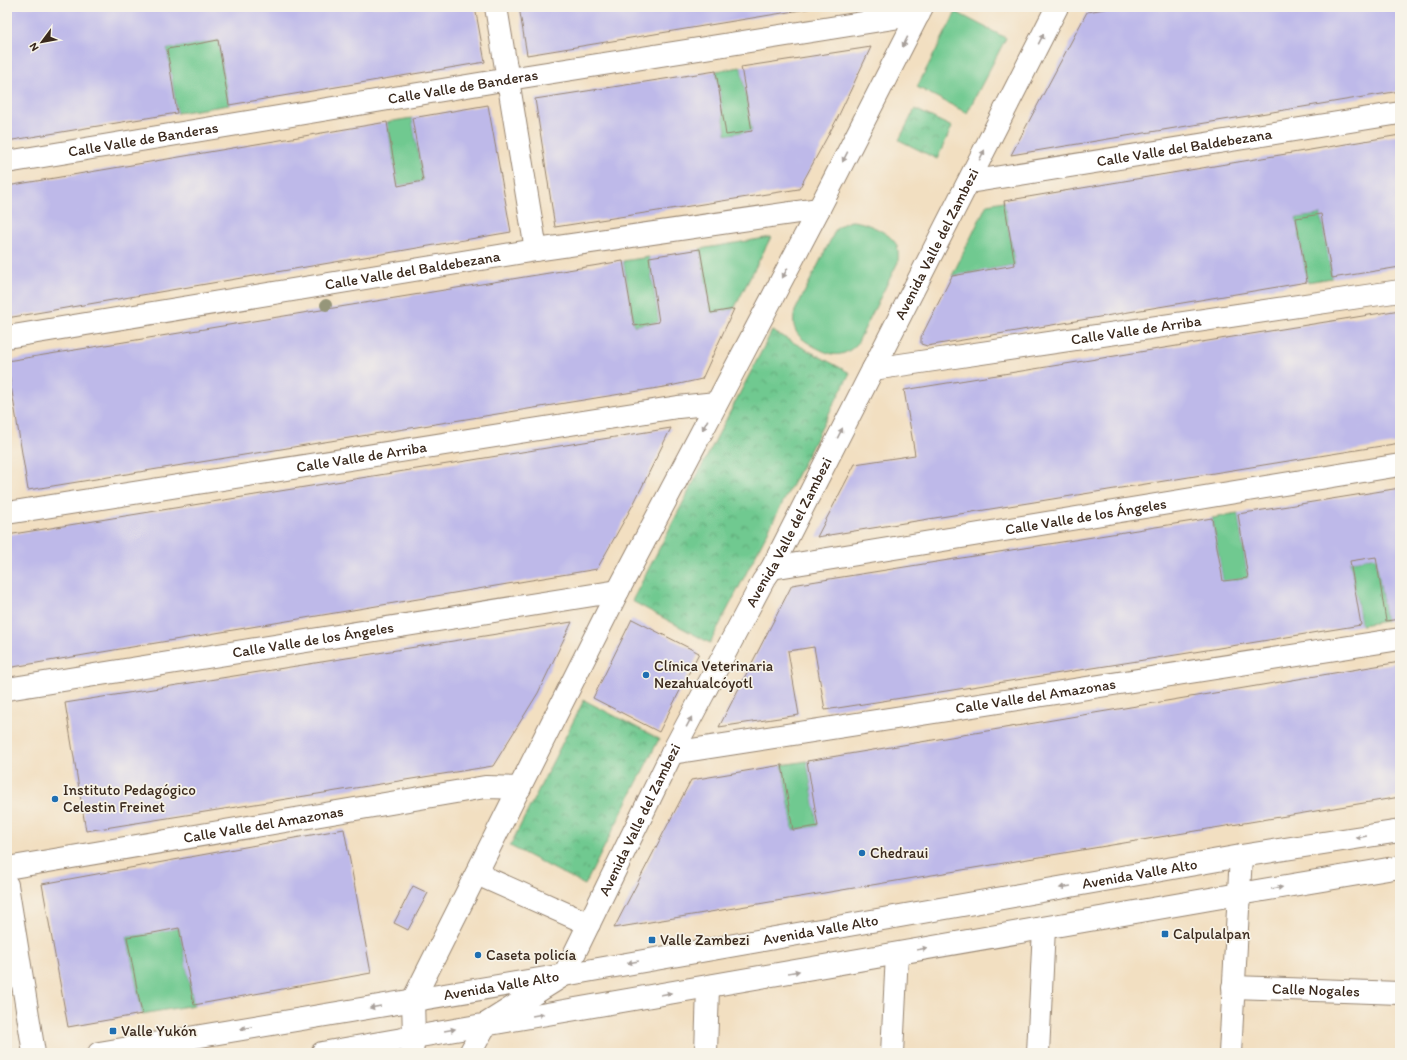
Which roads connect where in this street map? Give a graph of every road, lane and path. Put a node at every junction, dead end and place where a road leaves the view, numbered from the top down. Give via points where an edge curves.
1 (496, 7) edge
2 (1057, 7) edge
3 (921, 10) edge
4 (508, 79) junction
5 (1400, 113) edge
6 (7, 162) edge
7 (969, 182) junction
8 (819, 209) junction
9 (536, 250) junction
10 (1400, 291) edge
11 (7, 338) edge
12 (873, 369) junction
13 (716, 403) junction
14 (1400, 465) edge
15 (7, 513) edge
16 (772, 568) junction
17 (618, 591) junction
18 (1400, 639) edge
19 (7, 689) edge
20 (672, 753) junction
21 (520, 788) junction
22 (1400, 831) edge
23 (1241, 856) junction
24 (1400, 867) edge
25 (7, 868) edge
26 (477, 874) junction
27 (7, 885) edge
28 (1238, 894) junction
29 (589, 924) junction
30 (1044, 928) junction
31 (897, 954) junction
32 (564, 974) junction
33 (708, 987) junction
34 (1233, 987) junction
35 (1400, 993) edge
36 (413, 1000) junction
37 (486, 1024) junction
38 (413, 1045) edge
39 (34, 1053) edge
40 (99, 1053) edge
41 (322, 1053) edge
42 (470, 1053) edge
43 (706, 1053) edge
44 (892, 1053) edge
45 (1038, 1053) edge
46 (1230, 1053) edge

1 - 4 street
7 -> 2 street, Avenida Valle del Zambezi
3 - 4 street, Calle Valle de Banderas
3 -> 8 street
4 - 6 street, Calle Valle de Banderas
4 - 9 street
5 - 7 street, Calle Valle del Baldebezana
7 - 12 street, Avenida Valle del Zambezi
8 - 9 street, Calle Valle del Baldebezana
8 -> 13 street
9 - 11 street, Calle Valle del Baldebezana
10 - 12 street, Calle Valle de Arriba
16 -> 12 street, Avenida Valle del Zambezi
13 - 15 street, Calle Valle de Arriba via 670,408
13 -> 17 street
14 - 16 street, Calle Valle de los Ángeles
20 -> 16 street, Avenida Valle del Zambezi
17 - 19 street, Calle Valle de los Ángeles
17 - 21 street
18 - 20 street, Calle Valle del Amazonas
20 - 29 street, Avenida Valle del Zambezi
21 - 25 street, Calle Valle del Amazonas via 485,787
21 - 26 street
22 -> 23 street, Avenida Valle Alto
23 - 28 street
23 -> 32 street, Avenida Valle Alto
28 -> 24 street
26 - 29 street
26 - 36 street
27 - 39 street
28 - 30 street
28 - 34 street
29 - 32 street, Avenida Valle del Zambezi
31 -> 30 street
30 - 45 street
33 -> 31 street
31 - 44 street
32 - 36 street, Avenida Valle Alto
32 - 37 street
37 -> 33 street
33 - 43 street
34 - 35 street, Calle Nogales
34 - 46 street
36 - 38 street
36 -> 40 street, Avenida Valle Alto
38 -> 37 street
37 - 42 street
38 - 41 street

